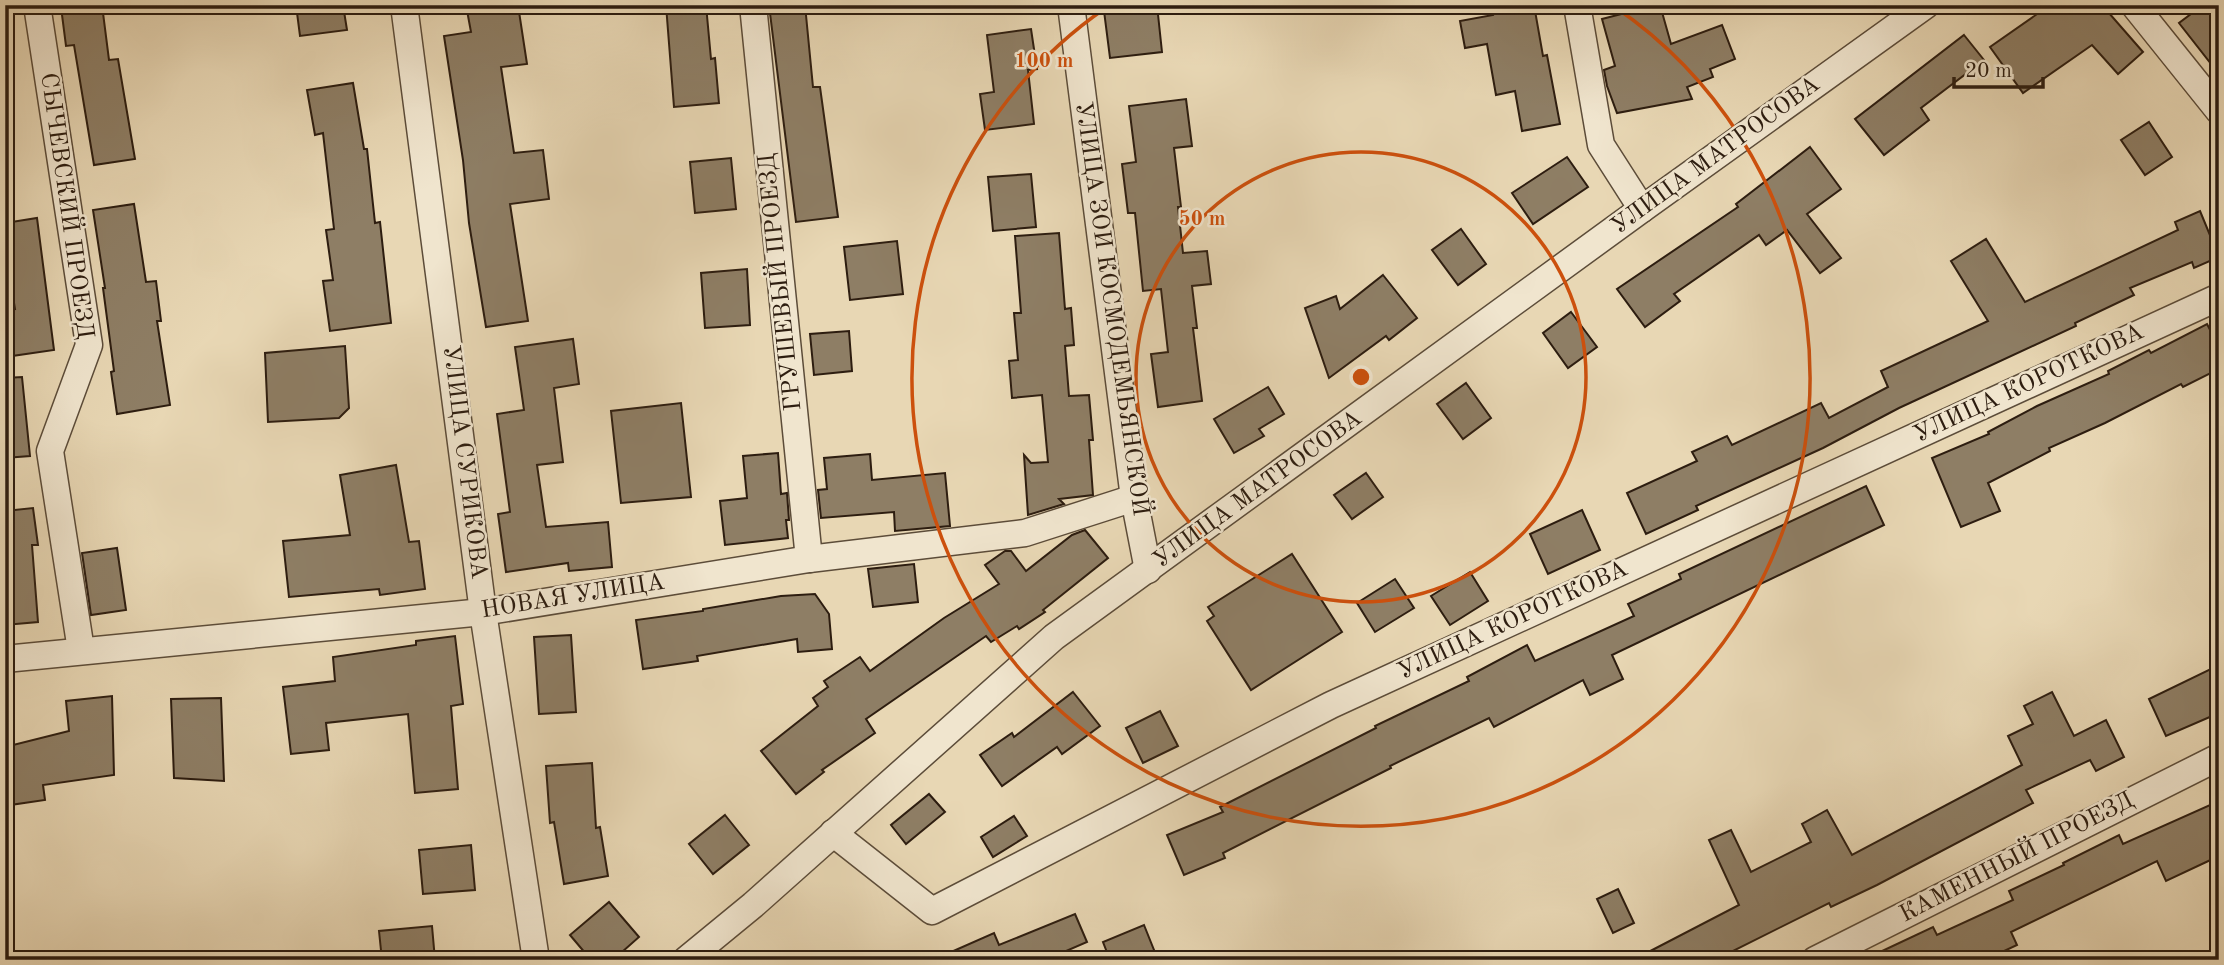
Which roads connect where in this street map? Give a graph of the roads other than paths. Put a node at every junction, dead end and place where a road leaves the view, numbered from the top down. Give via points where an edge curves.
1 (37, 5) edge
2 (404, 5) edge
3 (753, 5) edge
4 (1071, 5) edge
5 (1577, 5) edge
6 (1926, 5) edge
7 (2134, 5) edge
8 (2219, 111) edge
9 (1642, 209) junction
10 (2219, 297) edge
11 (1134, 498) junction
12 (809, 559) junction
13 (1148, 570) junction
14 (484, 612) junction
15 (81, 650) junction
16 (5, 659) edge
17 (2219, 757) edge
18 (833, 833) junction
19 (536, 960) edge
20 (686, 960) edge
21 (1815, 960) edge

1 - 15 street, СЫЧЕВСКИЙ ПРОЕЗД via 89,345 50,451
2 - 14 street, УЛИЦА СУРИКОВА
3 - 12 street, ГРУШЕВЫЙ ПРОЕЗД
4 - 11 street, УЛИЦА ЗОИ КОСМОДЕМЬЯНСКОЙ
5 - 9 street via 1601,145
6 - 9 street, УЛИЦА МАТРОСОВА
7 - 8 street
9 - 13 street, УЛИЦА МАТРОСОВА
10 - 18 street, УЛИЦА КОРОТКОВА via 1331,705 933,911
11 - 12 street, НОВАЯ УЛИЦА via 1025,533
11 - 13 street, УЛИЦА ЗОИ КОСМОДЕМЬЯНСКОЙ
12 - 14 street, НОВАЯ УЛИЦА
13 - 18 street, УЛИЦА МАТРОСОВА via 1054,637
14 - 15 street, НОВАЯ УЛИЦА
14 - 19 street, УЛИЦА СУРИКОВА
15 - 16 street, НОВАЯ УЛИЦА
17 - 21 street, КАМЕННЫЙ ПРОЕЗД
18 - 20 street, УЛИЦА МАТРОСОВА

